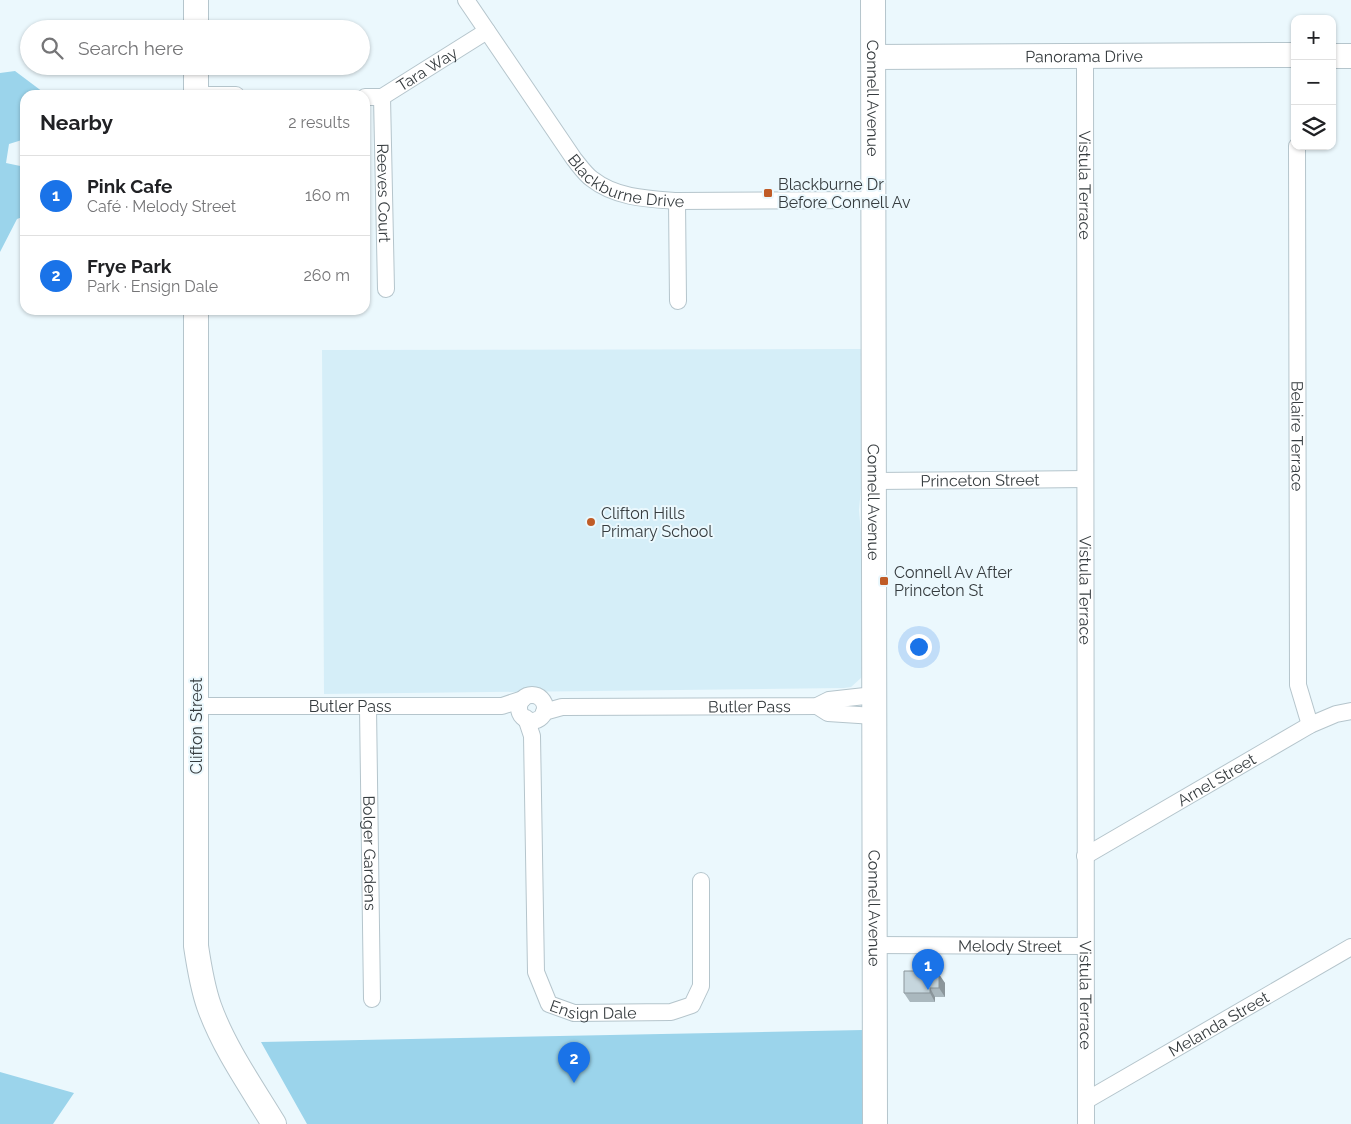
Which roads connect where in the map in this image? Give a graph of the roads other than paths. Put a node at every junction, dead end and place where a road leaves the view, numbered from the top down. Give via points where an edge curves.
1 (196, 0) edge
2 (466, 0) edge
3 (873, 0) edge
4 (196, 20) edge
5 (487, 31) junction
6 (1291, 55) edge
7 (1085, 56) junction
8 (1336, 56) edge
9 (1351, 56) edge
10 (873, 57) junction
11 (196, 75) edge
12 (196, 90) edge
13 (370, 97) edge
14 (382, 97) junction
15 (1297, 150) edge
16 (873, 200) junction
17 (677, 201) junction
18 (386, 289) dead end
19 (678, 301) dead end
20 (196, 315) edge
21 (1085, 479) junction
22 (875, 480) junction
23 (874, 705) junction
24 (196, 706) junction
25 (502, 706) junction
26 (368, 707) junction
27 (1351, 711) edge
28 (535, 713) junction
29 (1310, 725) junction
30 (1086, 856) junction
31 (701, 881) dead end
32 (875, 945) junction
33 (1085, 946) junction
34 (1351, 947) edge
35 (372, 999) dead end
36 (1087, 1100) junction
37 (274, 1124) edge
38 (875, 1124) edge
39 (1086, 1124) edge

1 - 4 street
2 - 5 street, Blackburne Drive
3 - 10 street, Connell Avenue
5 - 14 street, Tara Way
5 - 17 street, Blackburne Drive via 574,159 592,179 616,192 646,199
6 - 7 street, Panorama Drive
7 - 10 street, Panorama Drive
7 - 21 street, Vistula Terrace
8 - 9 street
10 - 16 street, Connell Avenue
11 - 12 street
13 - 14 street, Tara Way
14 - 18 street, Reeves Court
15 - 29 street, Belaire Terrace via 1298,685
16 - 17 street, Blackburne Drive
16 - 22 street, Connell Avenue
17 - 19 street
20 - 24 street, Clifton Street
21 - 22 street, Princeton Street
21 - 30 street, Vistula Terrace
22 - 23 street, Connell Avenue
23 - 28 street, Butler Pass via 829,700 817,706 562,707
23 - 32 street, Connell Avenue
24 - 26 street, Butler Pass
24 - 37 street, Clifton Street via 196,946 200,976 221,1033
25 - 26 street, Butler Pass
25 - 28 street, Butler Pass
25 - 28 street, Butler Pass via 534,695
26 - 35 street, Bolger Gardens
27 - 29 street, Arnel Street
28 - 31 street, Ensign Dale via 532,736 536,972 549,1004 574,1013 671,1012 692,1006 700,986
29 - 30 street, Arnel Street
30 - 33 street, Vistula Terrace
32 - 33 street, Melody Street
32 - 38 street, Connell Avenue
33 - 36 street, Vistula Terrace
34 - 36 street, Melanda Street
36 - 39 street, Vistula Terrace

